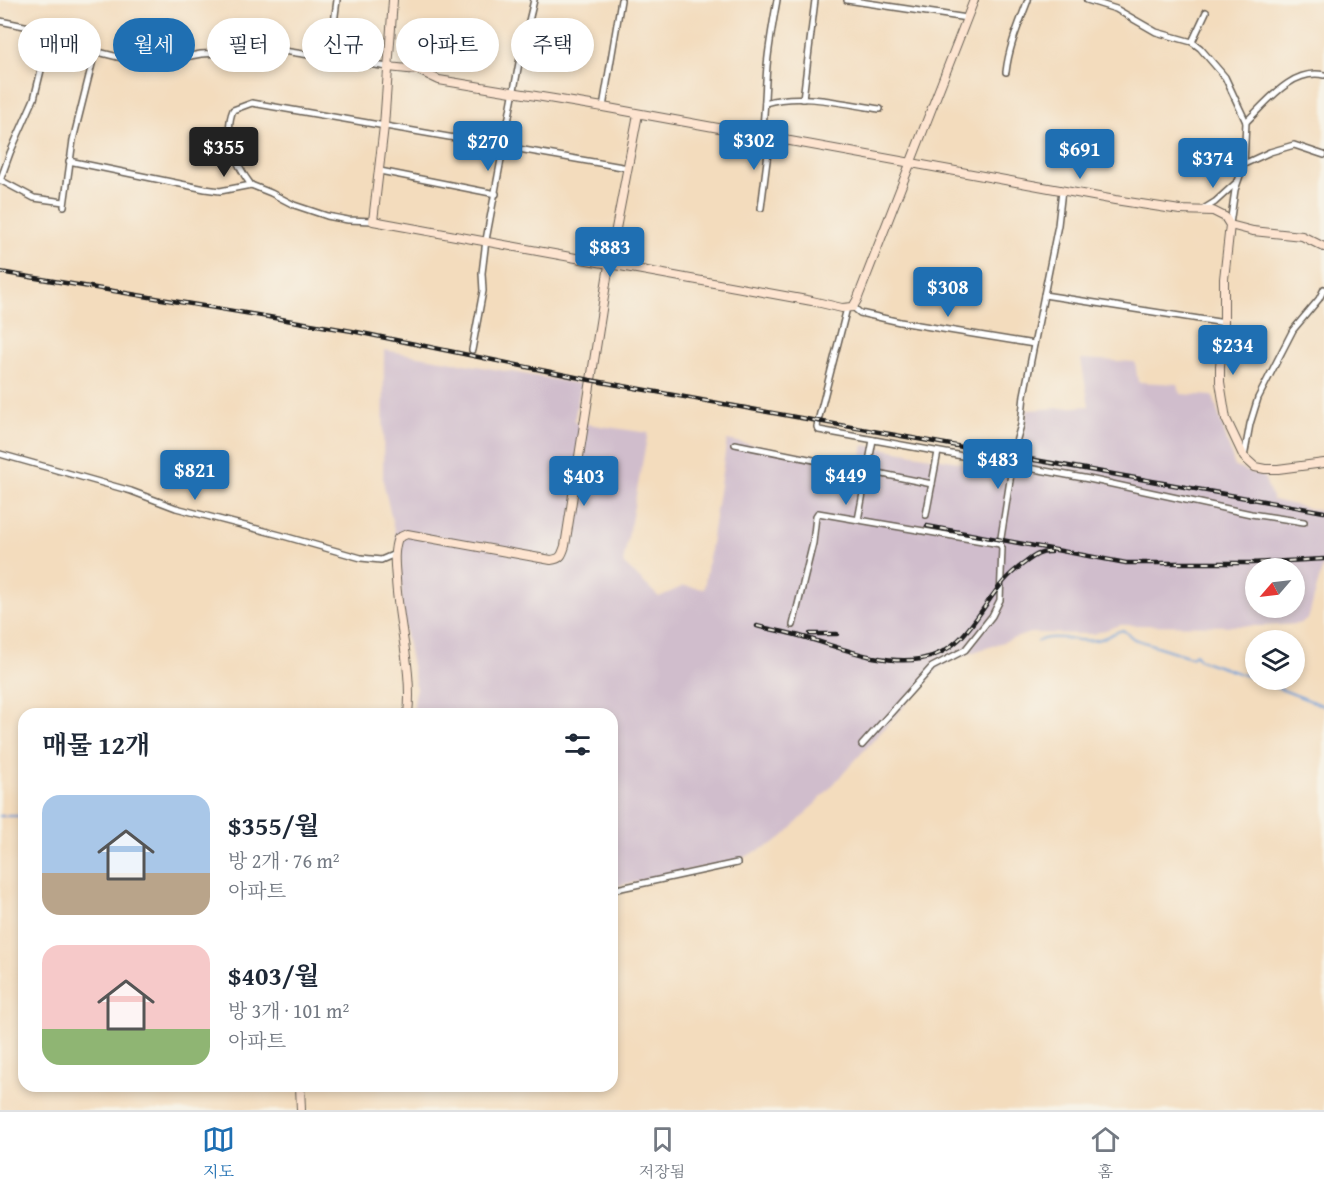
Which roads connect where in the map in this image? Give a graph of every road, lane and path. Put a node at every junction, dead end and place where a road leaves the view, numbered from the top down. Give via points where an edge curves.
1 (337, 0) edge
2 (393, 0) edge
3 (534, 0) edge
4 (621, 0) edge
5 (777, 0) edge
6 (815, 0) edge
7 (847, 0) edge
8 (975, 0) edge
9 (1028, 0) edge
10 (1087, 0) edge
11 (1206, 12) dead end
12 (335, 18) edge
13 (967, 18) junction
14 (0, 21) edge
15 (18, 25) edge
16 (1192, 42) junction
17 (101, 53) edge
18 (302, 54) edge
19 (384, 66) edge
20 (388, 67) junction
21 (41, 72) edge
22 (90, 72) edge
23 (1006, 72) dead end
24 (1324, 75) edge
25 (513, 93) junction
26 (803, 99) junction
27 (765, 103) junction
28 (603, 107) junction
29 (880, 109) dead end
30 (638, 114) junction
31 (1246, 122) junction
32 (384, 126) junction
33 (766, 137) junction
34 (505, 146) junction
35 (1324, 155) edge
36 (69, 161) junction
37 (910, 163) junction
38 (1244, 164) junction
39 (628, 168) junction
40 (380, 171) junction
41 (1238, 180) junction
42 (0, 181) edge
43 (251, 185) junction
44 (1062, 190) junction
45 (496, 194) junction
46 (761, 208) dead end
47 (1197, 212) junction
48 (373, 221) junction
49 (1230, 225) junction
50 (486, 240) junction
51 (1324, 247) edge
52 (609, 265) junction
53 (1324, 289) edge
54 (1044, 295) junction
55 (850, 307) junction
56 (1225, 323) junction
57 (1034, 344) junction
58 (472, 350) dead end
59 (873, 440) junction
60 (735, 444) dead end
61 (938, 452) junction
62 (0, 454) edge
63 (1244, 457) junction
64 (1324, 463) edge
65 (1013, 466) junction
66 (867, 471) junction
67 (932, 484) junction
68 (926, 515) dead end
69 (858, 520) junction
70 (1304, 522) dead end
71 (1000, 544) junction
72 (395, 554) junction
73 (793, 625) dead end
74 (409, 708) edge
75 (862, 745) dead end
76 (736, 863) dead end
77 (618, 889) edge
78 (300, 1092) edge
79 (301, 1110) edge

1 - 12 street
2 - 20 street
3 - 25 street
4 - 28 street
5 - 27 street
6 - 26 street
7 - 13 street
8 - 13 street
9 - 23 street via 1010,47
10 - 16 street via 1116,9 1156,32
11 - 16 street
13 - 37 street
14 - 15 street
16 - 31 street via 1218,67
17 - 18 street via 138,62 262,50
19 - 20 street
20 - 25 street via 418,70 439,80
20 - 32 street
21 - 42 street via 34,99
22 - 36 street
24 - 31 street via 1306,75 1290,82
25 - 28 street
25 - 34 street
26 - 27 street
26 - 29 street
27 - 33 street
28 - 30 street
30 - 33 street
30 - 39 street
31 - 38 street
32 - 34 street
32 - 40 street
32 - 43 street via 252,103 233,110 232,146
33 - 37 street
33 - 46 street
34 - 39 street
34 - 45 street
35 - 38 street via 1294,145
36 - 42 street via 64,204 34,198
36 - 43 street via 220,191
37 - 44 street
37 - 55 street via 857,300
38 - 41 street
39 - 52 street
40 - 45 street
40 - 48 street
41 - 47 street via 1215,202
41 - 49 street
43 - 48 street via 327,216
44 - 47 street
44 - 54 street
45 - 50 street
47 - 49 street via 1219,213
48 - 50 street
49 - 51 street via 1302,236
49 - 56 street via 1224,279
50 - 52 street
50 - 58 street via 483,291
52 - 55 street
52 - 72 street via 562,555 551,560 407,534 398,538
53 - 63 street via 1293,330 1258,398
54 - 56 street
54 - 57 street
55 - 57 street via 860,314
55 - 59 street via 817,427
56 - 63 street via 1220,366 1224,410
57 - 65 street
59 - 61 street
59 - 66 street
60 - 66 street
61 - 65 street
61 - 67 street
62 - 72 street via 131,491 176,508 361,558 381,560
63 - 64 street via 1251,465 1265,469
65 - 70 street
65 - 71 street
66 - 67 street
66 - 69 street
67 - 68 street
69 - 71 street
69 - 73 street via 817,513
71 - 75 street via 1000,600 992,616 965,650 932,667
72 - 74 street
76 - 77 street
78 - 79 street

